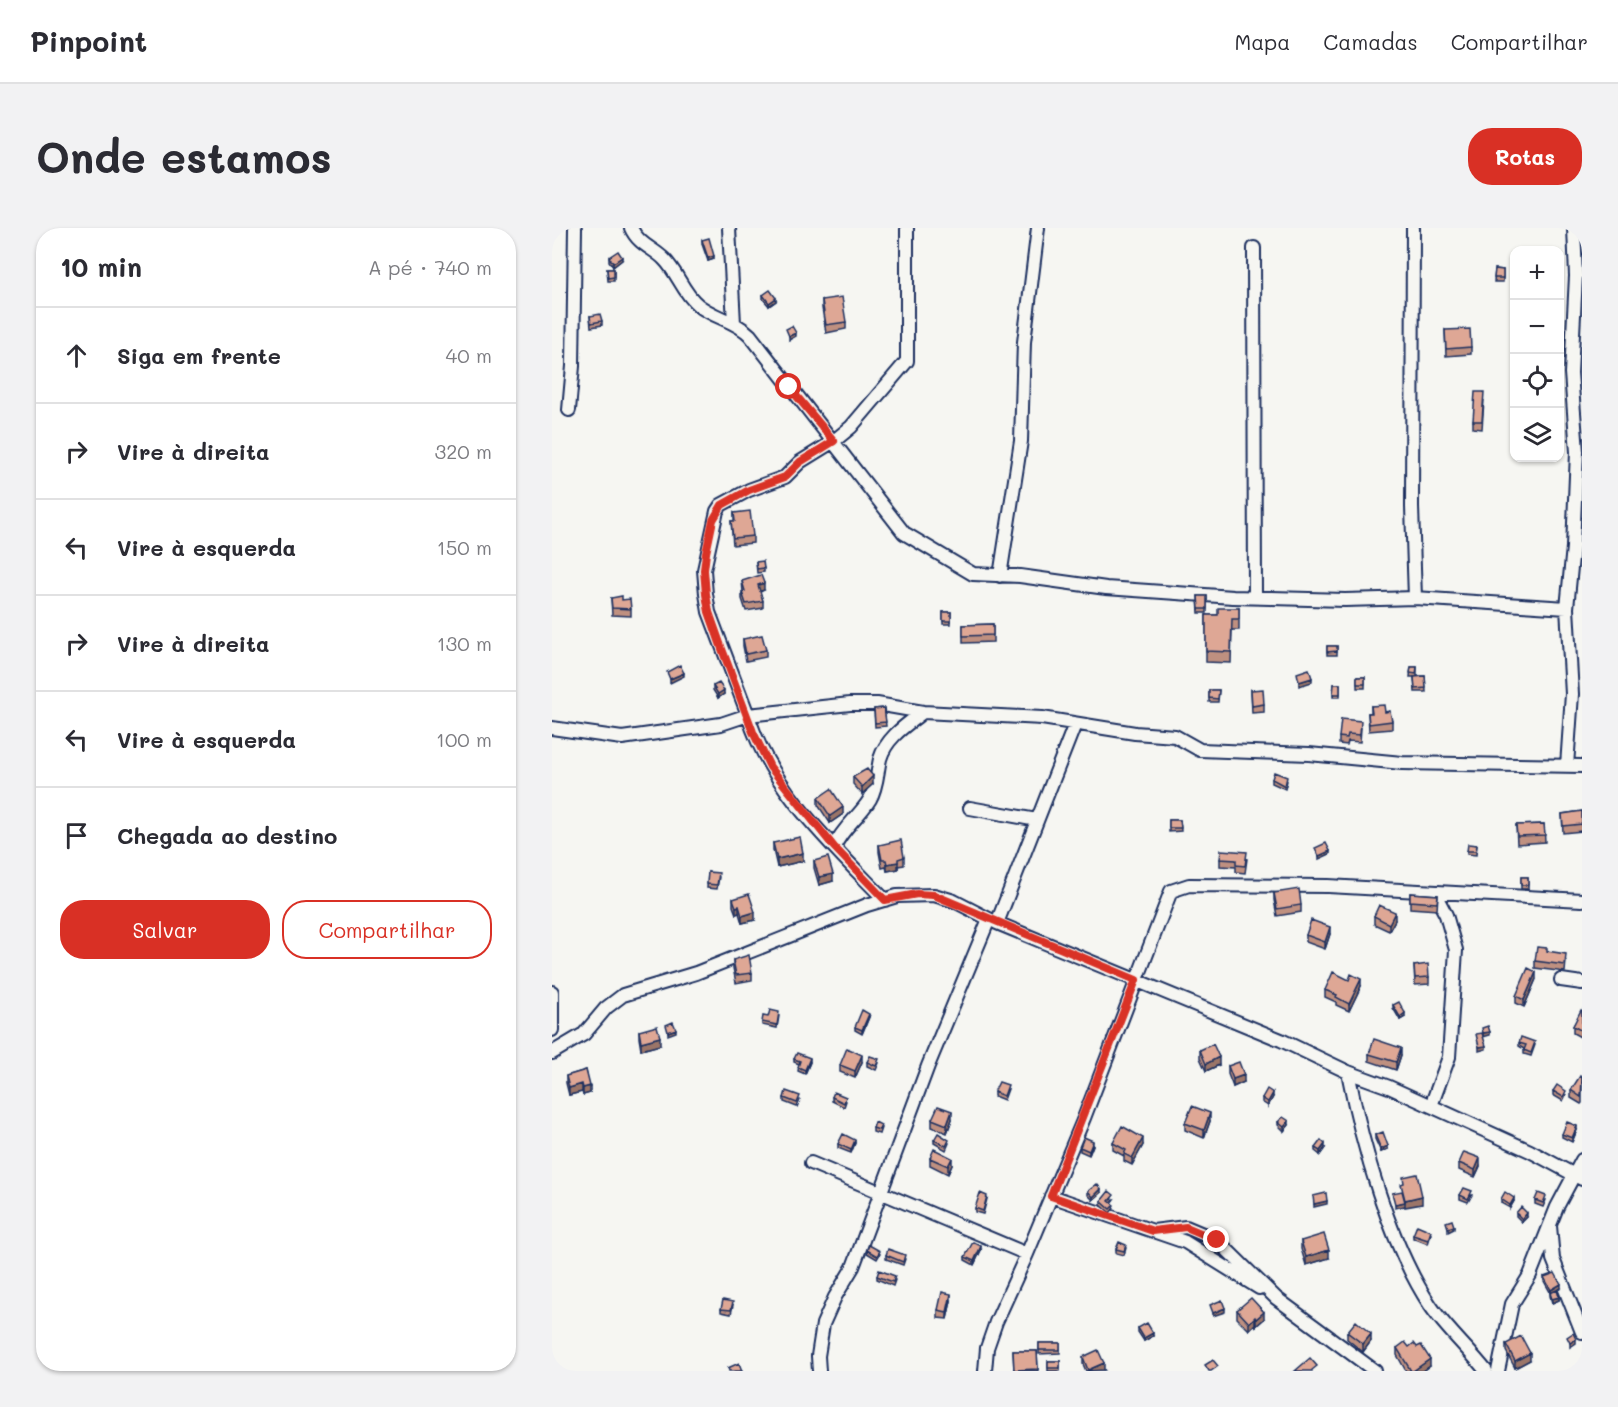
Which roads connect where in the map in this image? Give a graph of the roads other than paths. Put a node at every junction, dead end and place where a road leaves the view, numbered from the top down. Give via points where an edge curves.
1 (575, 228) edge
2 (631, 228) edge
3 (729, 228) edge
4 (907, 228) edge
5 (1038, 228) edge
6 (1413, 228) edge
7 (1574, 228) edge
8 (1254, 248) dead end
9 (734, 323) junction
10 (569, 411) dead end
11 (834, 441) junction
12 (1000, 576) junction
13 (1255, 597) junction
14 (1415, 598) junction
15 (1567, 608) junction
16 (923, 712) junction
17 (748, 715) junction
18 (1076, 724) junction
19 (552, 728) edge
20 (1567, 766) junction
21 (1582, 766) edge
22 (970, 808) dead end
23 (1037, 820) junction
24 (834, 847) junction
25 (1434, 892) junction
26 (1457, 894) junction
27 (885, 900) junction
28 (1582, 900) edge
29 (1446, 915) junction
30 (993, 921) junction
31 (1136, 980) junction
32 (1561, 980) dead end
33 (1582, 983) edge
34 (552, 992) edge
35 (552, 1030) edge
36 (552, 1053) edge
37 (1348, 1072) junction
38 (1431, 1106) junction
39 (1582, 1160) edge
40 (811, 1163) dead end
41 (1578, 1177) edge
42 (880, 1191) junction
43 (1051, 1196) junction
44 (1550, 1225) junction
45 (1153, 1231) junction
46 (1027, 1254) junction
47 (1276, 1298) junction
48 (1582, 1332) edge
49 (819, 1371) edge
50 (985, 1371) edge
51 (1375, 1371) edge
52 (1486, 1371) edge
53 (1498, 1371) edge

1 - 10 street
2 - 9 street via 646,247 669,264 689,297 714,316
3 - 9 street
4 - 11 street via 907,361 851,427
5 - 12 street via 1024,342 1021,441
6 - 14 street
7 - 15 street via 1571,373 1577,452 1574,547
8 - 13 street
9 - 11 street via 750,335 802,406
11 - 12 street via 894,522 914,541 973,574
11 - 17 street via 800,462 785,477 722,505 713,520 704,570 707,603
12 - 13 street via 1047,578 1116,589
13 - 14 street
14 - 15 street
15 - 20 street via 1572,694
16 - 17 street via 850,704
16 - 18 street via 1042,718
16 - 24 street via 889,742 881,756 869,801 841,831
17 - 19 street via 721,724 622,738
17 - 24 street via 770,767
18 - 20 street via 1175,736 1200,750 1309,754 1402,763
18 - 23 street
20 - 21 street
22 - 23 street
23 - 30 street
24 - 27 street
25 - 26 street
25 - 29 street
25 - 31 street via 1328,886 1177,888 1171,891
26 - 28 street
26 - 29 street
27 - 30 street via 934,895
27 - 36 street via 792,932 696,973 623,995 584,1034
29 - 38 street via 1456,950 1449,1056
30 - 31 street
30 - 42 street
31 - 37 street
31 - 43 street
32 - 33 street
34 - 35 street
37 - 38 street
37 - 52 street via 1364,1146 1402,1253 1430,1305
38 - 41 street
39 - 41 street
40 - 42 street
41 - 44 street
42 - 46 street
42 - 49 street via 853,1267 823,1324
43 - 45 street
43 - 46 street
44 - 48 street via 1552,1259
44 - 53 street via 1530,1275 1512,1304
45 - 47 street via 1185,1242
45 - 47 street via 1177,1227 1203,1232 1217,1240
46 - 50 street via 996,1322 987,1348
47 - 51 street

